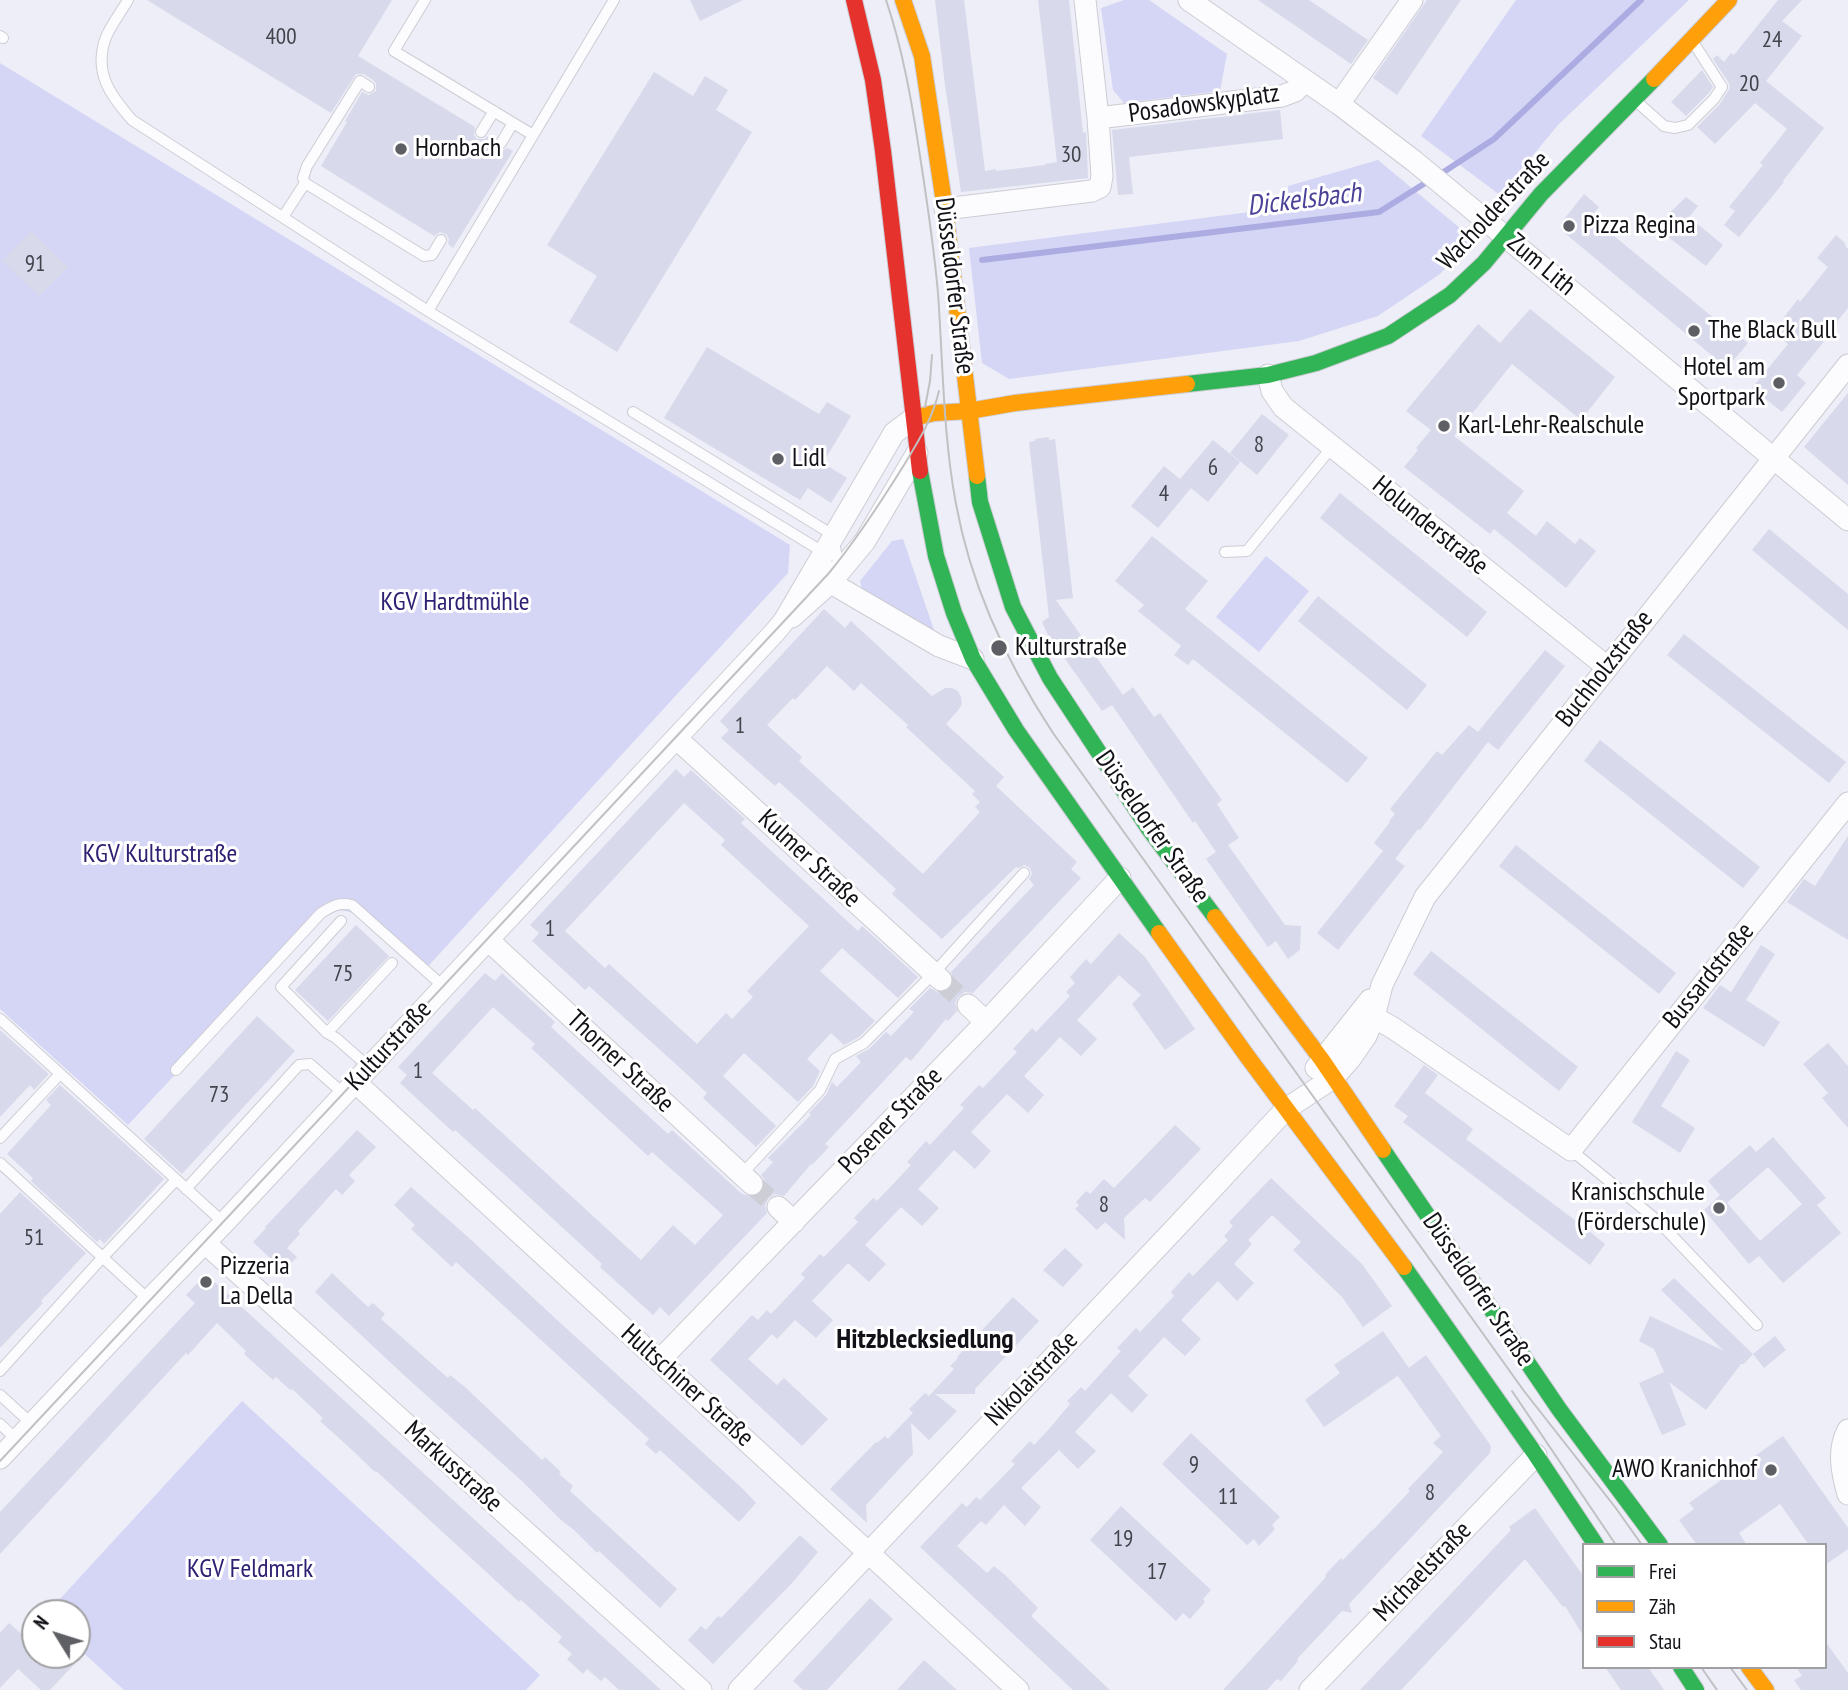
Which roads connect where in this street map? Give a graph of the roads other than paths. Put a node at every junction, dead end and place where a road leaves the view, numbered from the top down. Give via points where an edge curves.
1 (128, 0) edge
2 (425, 0) edge
3 (614, 0) edge
4 (854, 0) edge
5 (903, 0) edge
6 (1085, 0) edge
7 (1189, 0) edge
8 (1412, 0) edge
9 (1724, 4) edge
10 (1692, 40) junction
11 (1305, 81) junction
12 (369, 87) dead end
13 (1634, 99) junction
14 (1339, 104) junction
15 (494, 111) junction
16 (1098, 118) junction
17 (513, 123) junction
18 (481, 132) dead end
19 (533, 135) junction
20 (500, 144) dead end
21 (305, 183) junction
22 (945, 209) junction
23 (283, 217) junction
24 (1506, 237) junction
25 (441, 240) dead end
26 (428, 311) junction
27 (1848, 365) edge
28 (1268, 374) junction
29 (969, 411) junction
30 (633, 412) dead end
31 (914, 418) junction
32 (947, 426) dead end
33 (923, 447) junction
34 (1332, 447) junction
35 (1773, 457) junction
36 (1848, 520) edge
37 (828, 544) junction
38 (1225, 552) dead end
39 (835, 577) junction
40 (779, 626) junction
41 (973, 660) junction
42 (1607, 667) junction
43 (676, 738) junction
44 (1848, 803) edge
45 (1024, 873) dead end
46 (1120, 878) junction
47 (341, 921) dead end
48 (488, 940) junction
49 (392, 963) dead end
50 (937, 977) junction
51 (444, 987) junction
52 (968, 1005) tunnel mouth
53 (1368, 1014) junction
54 (0, 1019) edge
55 (986, 1022) junction
56 (327, 1033) junction
57 (1328, 1069) junction
58 (176, 1070) dead end
59 (60, 1074) junction
60 (356, 1081) junction
61 (1286, 1109) junction
62 (0, 1138) edge
63 (1571, 1150) junction
64 (0, 1163) edge
65 (747, 1179) joint
66 (176, 1180) junction
67 (186, 1189) junction
68 (778, 1207) tunnel mouth
69 (794, 1222) junction
70 (225, 1223) junction
71 (205, 1243) junction
72 (102, 1258) junction
73 (149, 1300) junction
74 (1757, 1325) dead end
75 (659, 1361) junction
76 (0, 1371) edge
77 (0, 1395) edge
78 (32, 1423) junction
79 (0, 1424) edge
80 (1848, 1430) edge
81 (17, 1440) junction
82 (1536, 1455) junction
83 (0, 1458) edge
84 (1848, 1493) edge
85 (1595, 1543) edge
86 (1659, 1543) edge
87 (869, 1552) junction
88 (1682, 1669) edge
89 (1750, 1669) edge
90 (701, 1690) edge
91 (738, 1690) edge
92 (1018, 1690) edge
93 (1310, 1690) edge
94 (1696, 1690) edge
95 (1766, 1690) edge

1 - 23 lane via 106,37 100,63 115,101 132,120
2 - 15 lane via 394,51
3 - 19 lane
4 - 31 main road, Düsseldorfer Straße via 873,80
5 - 22 main road, Düsseldorfer Straße via 922,56
6 - 16 street, Posadowskyplatz
7 - 11 street, Zum Lith
8 - 14 street
9 - 10 main road, Wacholderstraße
10 - 13 main road, Wacholderstraße
10 - 13 lane via 1722,88 1714,99 1688,125 1675,128 1664,126
11 - 14 street, Zum Lith
11 - 16 street, Posadowskyplatz via 1282,96
12 - 21 lane via 360,81 337,129 307,166
13 - 24 main road, Wacholderstraße via 1541,194
14 - 24 street, Zum Lith
15 - 17 lane
15 - 18 lane
16 - 22 street, Posadowskyplatz via 1100,187
17 - 19 lane
17 - 20 lane
19 - 26 lane
21 - 23 lane
21 - 25 lane via 424,256 432,255
22 - 29 main road, Düsseldorfer Straße
23 - 26 lane
24 - 28 main road, Wacholderstraße via 1450,295 1388,335 1316,363
24 - 35 street, Zum Lith
26 - 37 lane
27 - 35 street, Buchholzstraße
28 - 29 main road, Wacholderstraße
28 - 34 street, Holunderstraße via 1283,407
29 - 31 main road, Wacholderstraße
29 - 32 main road, Wacholderstraße
29 - 57 main road, Düsseldorfer Straße via 983,516 1013,607 1050,678 1149,830
30 - 37 lane
31 - 33 main road, Düsseldorfer Straße
31 - 37 street, Kulturstraße via 894,433
33 - 39 street, Kulturstraße via 865,541
33 - 41 main road, Düsseldorfer Straße via 936,556
34 - 38 lane via 1247,551
34 - 42 street, Holunderstraße
35 - 36 street, Zum Lith
35 - 42 street, Buchholzstraße
37 - 39 street
37 - 40 street, Kulturstraße
39 - 40 street, Kulturstraße
39 - 41 street via 939,646
40 - 43 street, Kulturstraße
41 - 46 main road, Düsseldorfer Straße
42 - 53 street, Buchholzstraße via 1425,897
43 - 48 street, Kulturstraße
43 - 50 street, Kulmer Straße
44 - 63 street, Bussardstraße
45 - 50 lane
46 - 55 street, Posener Straße
46 - 61 main road, Düsseldorfer Straße
47 - 56 lane via 281,987
48 - 51 street, Kulturstraße
48 - 65 street, Thorner Straße
49 - 56 lane
50 - 65 lane via 864,1043 835,1059 820,1090
51 - 58 lane via 352,905 331,906
51 - 60 street, Kulturstraße
52 - 55 street
53 - 57 street, Buchholzstraße via 1366,1036 1350,1059
53 - 63 street
54 - 59 lane
55 - 69 street, Posener Straße
56 - 60 lane via 336,1038
57 - 61 street, Nikolaistraße
57 - 86 main road, Düsseldorfer Straße via 1559,1409
59 - 62 lane
59 - 66 lane
60 - 67 lane via 310,1064 299,1065
60 - 70 street, Kulturstraße
60 - 75 street, Hultschiner Straße
61 - 82 main road, Düsseldorfer Straße via 1413,1278
61 - 87 street, Nikolaistraße
63 - 74 lane via 1658,1222
64 - 72 lane
66 - 67 lane
66 - 72 lane
67 - 70 lane
68 - 69 street
69 - 75 street, Posener Straße
70 - 71 street, Kulturstraße
71 - 73 street, Kulturstraße
71 - 90 street, Markusstraße
72 - 73 lane
72 - 76 lane
73 - 78 street, Kulturstraße
75 - 87 street, Hultschiner Straße
77 - 78 lane
78 - 81 street, Kulturstraße
79 - 81 lane
80 - 84 street via 1841,1466
81 - 83 street, Kulturstraße
82 - 85 main road, Düsseldorfer Straße
82 - 93 street, Michaelstraße
87 - 91 street, Nikolaistraße
87 - 92 street, Hultschiner Straße
88 - 94 main road
89 - 95 main road

